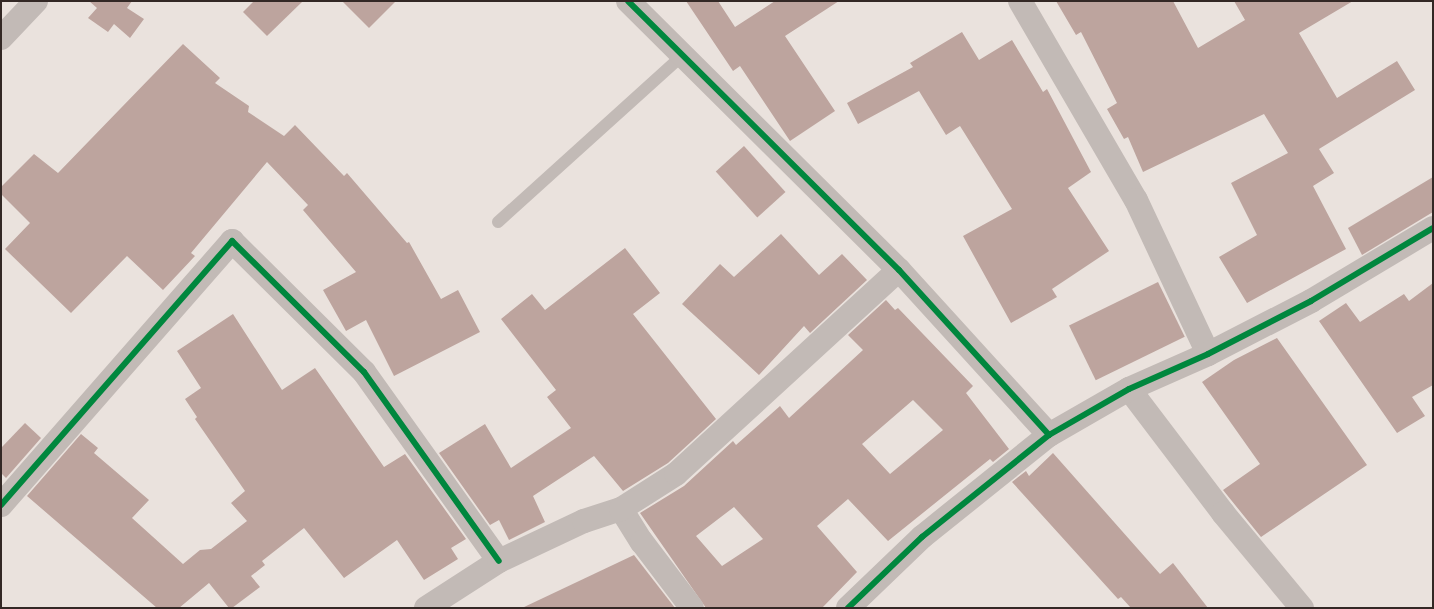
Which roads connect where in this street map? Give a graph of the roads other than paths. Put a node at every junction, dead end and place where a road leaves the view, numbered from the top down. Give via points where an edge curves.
1 (36, 1) edge
2 (628, 1) edge
3 (1020, 1) edge
4 (1, 38) edge
5 (682, 56) junction
6 (498, 222) dead end
7 (1433, 228) edge
8 (899, 270) junction
9 (1208, 354) junction
10 (1129, 389) junction
11 (1049, 435) junction
12 (1, 505) edge
13 (621, 510) junction
14 (499, 561) junction
15 (426, 608) edge
16 (692, 608) edge
17 (848, 608) edge
18 (1302, 608) edge

1 - 4 street
2 - 5 street
3 - 9 street via 1136,200
5 - 6 lane
5 - 8 street
7 - 9 street via 1311,301
8 - 11 street
8 - 13 street via 676,474
9 - 10 street
10 - 11 street
10 - 18 street via 1223,514
11 - 17 street via 922,537
12 - 14 street via 232,241 364,372
13 - 14 street via 584,521
13 - 16 street
14 - 15 street

